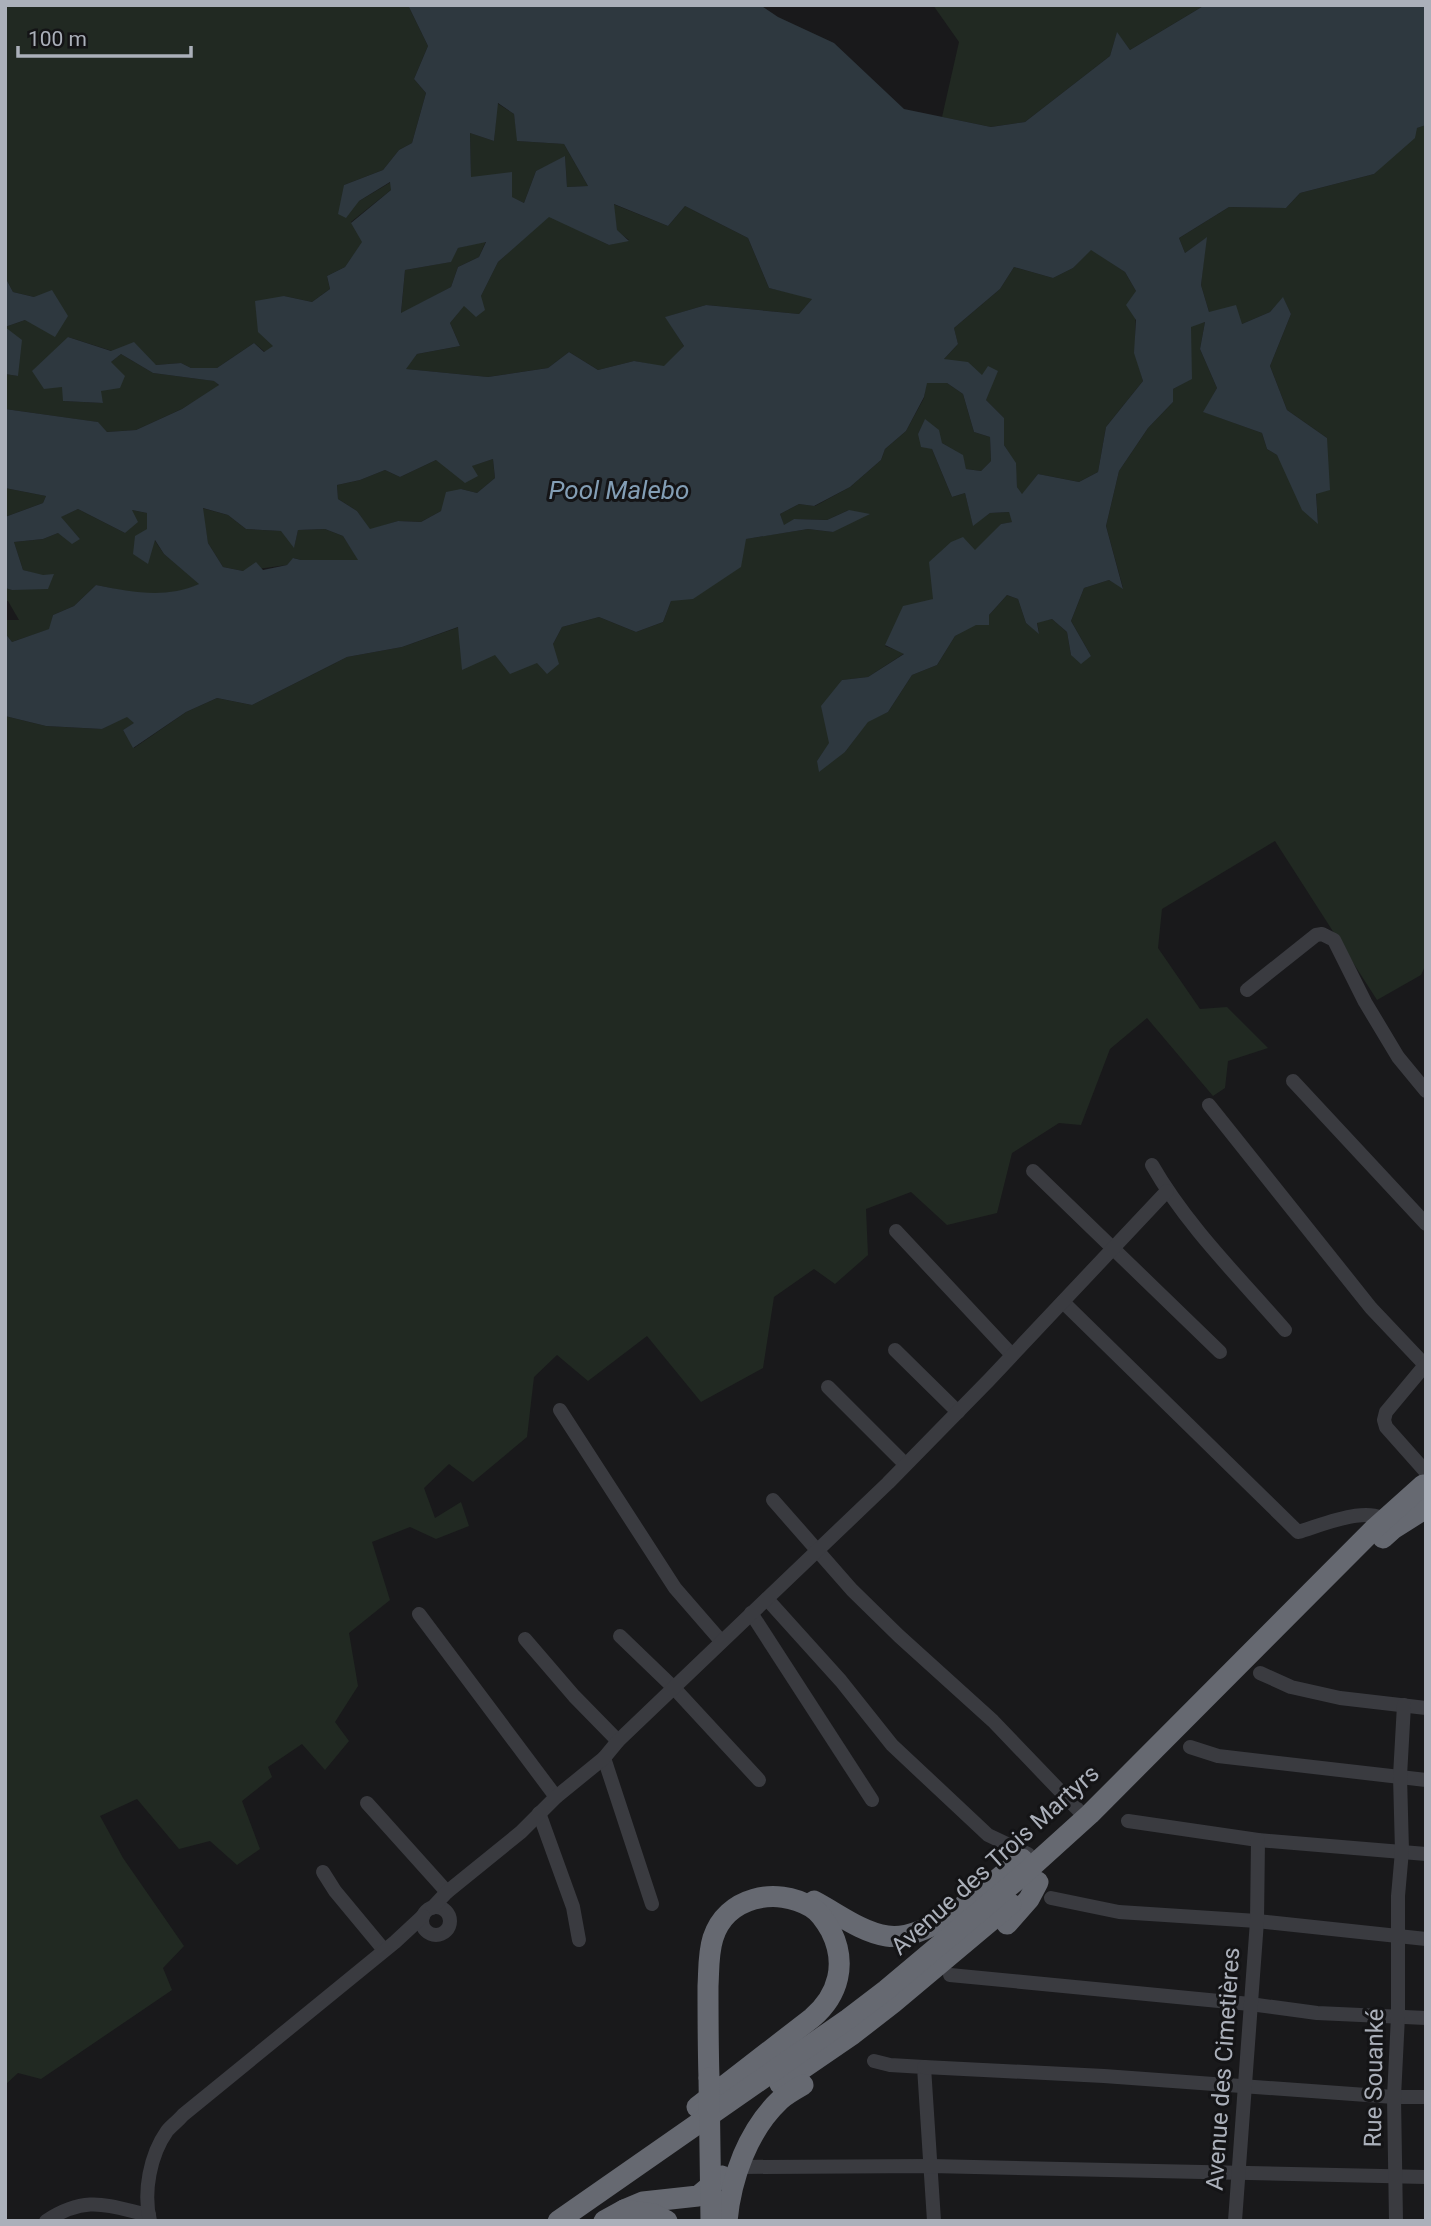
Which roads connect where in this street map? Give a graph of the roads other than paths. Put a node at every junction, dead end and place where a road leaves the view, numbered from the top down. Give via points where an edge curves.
1 (1247, 990) dead end
2 (1293, 1081) dead end
3 (1426, 1091) edge
4 (1209, 1105) dead end
5 (1152, 1165) dead end
6 (1033, 1171) dead end
7 (1167, 1191) junction
8 (1426, 1224) edge
9 (896, 1231) dead end
10 (1114, 1248) junction
11 (1063, 1302) junction
12 (1285, 1330) dead end
13 (895, 1350) dead end
14 (1220, 1352) dead end
15 (1012, 1355) junction
16 (1425, 1365) edge
17 (828, 1387) dead end
18 (560, 1410) dead end
19 (958, 1412) junction
20 (905, 1464) junction
21 (1425, 1482) edge
22 (773, 1500) dead end
23 (1426, 1508) edge
24 (1389, 1524) junction
25 (816, 1550) junction
26 (767, 1600) junction
27 (751, 1613) junction
28 (419, 1614) dead end
29 (620, 1636) dead end
30 (525, 1639) dead end
31 (722, 1641) junction
32 (1260, 1673) dead end
33 (674, 1688) junction
34 (1404, 1705) junction
35 (1426, 1708) edge
36 (618, 1741) junction
37 (1190, 1747) dead end
38 (604, 1758) junction
39 (1400, 1776) junction
40 (758, 1780) dead end
41 (1426, 1780) edge
42 (556, 1797) junction
43 (872, 1800) dead end
44 (367, 1803) dead end
45 (539, 1813) junction
46 (1088, 1815) junction
47 (1128, 1821) dead end
48 (1258, 1840) junction
49 (1402, 1852) junction
50 (1028, 1854) junction
51 (1426, 1854) edge
52 (323, 1872) dead end
53 (1044, 1890) junction
54 (447, 1892) junction
55 (652, 1904) dead end
56 (815, 1905) junction
57 (1257, 1922) junction
58 (1397, 1936) junction
59 (1426, 1939) edge
60 (579, 1940) dead end
61 (390, 1946) junction
62 (950, 1975) junction
63 (1250, 2004) junction
64 (1398, 2016) junction
65 (1426, 2018) edge
66 (874, 2061) dead end
67 (924, 2067) junction
68 (705, 2078) junction
69 (1244, 2087) junction
70 (1394, 2097) junction
71 (1426, 2097) edge
72 (741, 2161) junction
73 (931, 2166) junction
74 (1238, 2175) junction
75 (1396, 2176) junction
76 (1426, 2177) edge
77 (624, 2210) junction
78 (149, 2218) edge
79 (46, 2221) edge
80 (552, 2221) edge
81 (558, 2221) edge
82 (583, 2221) edge
83 (604, 2221) edge
84 (667, 2221) edge
85 (702, 2221) edge
86 (711, 2221) edge
87 (727, 2221) edge
88 (934, 2221) edge
89 (1235, 2221) edge
90 (1396, 2221) edge

1 - 3 street via 1316,935 1334,940 1364,1002 1398,1057
2 - 8 street
4 - 16 street via 1371,1308
5 - 7 street
6 - 10 street
7 - 10 street
7 - 12 street
9 - 15 street
10 - 11 street
10 - 14 street
11 - 15 street
11 - 24 street via 1298,1532 1353,1515 1371,1515
13 - 19 street
15 - 19 street
16 - 21 street via 1384,1420
17 - 20 street
18 - 31 street via 675,1588
19 - 20 street
20 - 25 street
21 - 24 highway, Avenue des Trois Martyrs
22 - 25 street
23 - 24 highway, Avenue des Trois Martyrs
24 - 46 highway, Avenue des Trois Martyrs
24 - 53 highway, Avenue des Trois Martyrs
25 - 26 street
25 - 46 street via 899,1636
26 - 27 street
26 - 50 street via 892,1745 988,1835
27 - 31 street
27 - 43 street
28 - 42 street
29 - 33 street
30 - 36 street
31 - 33 street
32 - 34 street via 1291,1687 1340,1699
33 - 36 street
33 - 40 street
34 - 35 street
34 - 39 street, Rue Souanké
36 - 38 street
37 - 39 street via 1218,1756
38 - 42 street
38 - 55 street
39 - 41 street
39 - 49 street, Rue Souanké
42 - 45 street
44 - 54 street
45 - 54 street
45 - 60 street via 573,1907
46 - 50 highway
46 - 81 highway, Avenue des Trois Martyrs via 886,1990
47 - 48 street
48 - 49 street
48 - 57 street
49 - 51 street
49 - 58 street, Rue Souanké
50 - 56 highway via 937,1923 908,1936 877,1934
52 - 61 street via 335,1891
53 - 57 street via 1119,1912
53 - 62 highway
53 - 82 highway, Avenue des Trois Martyrs via 853,2034
54 - 61 street via 427,1918
56 - 68 highway via 770,1895 757,1897 737,1906 719,1925 709,1951
56 - 80 highway via 839,1952 836,1985 822,2010
57 - 58 street, Avenue des Cimetières
57 - 63 street, Avenue des Cimetières
58 - 59 street, Avenue des Cimetières
58 - 64 street, Rue Souanké
61 - 78 street via 167,2131 148,2180
62 - 63 street
62 - 72 highway via 858,2048 782,2098
63 - 64 street via 1317,2013
63 - 69 street, Avenue des Cimetières
64 - 65 street
64 - 70 street, Rue Souanké
66 - 67 street
67 - 69 street
67 - 73 street
68 - 85 highway
68 - 86 highway, bridge
69 - 70 street
69 - 74 street, Avenue des Cimetières
70 - 71 street
70 - 75 street, Rue Souanké
72 - 73 street
72 - 77 highway via 698,2196 643,2202
72 - 87 highway
73 - 74 street
73 - 88 street
74 - 75 street
74 - 89 street, Avenue des Cimetières
75 - 76 street
75 - 90 street, Rue Souanké
77 - 83 highway
77 - 84 highway
78 - 79 street via 84,2203

